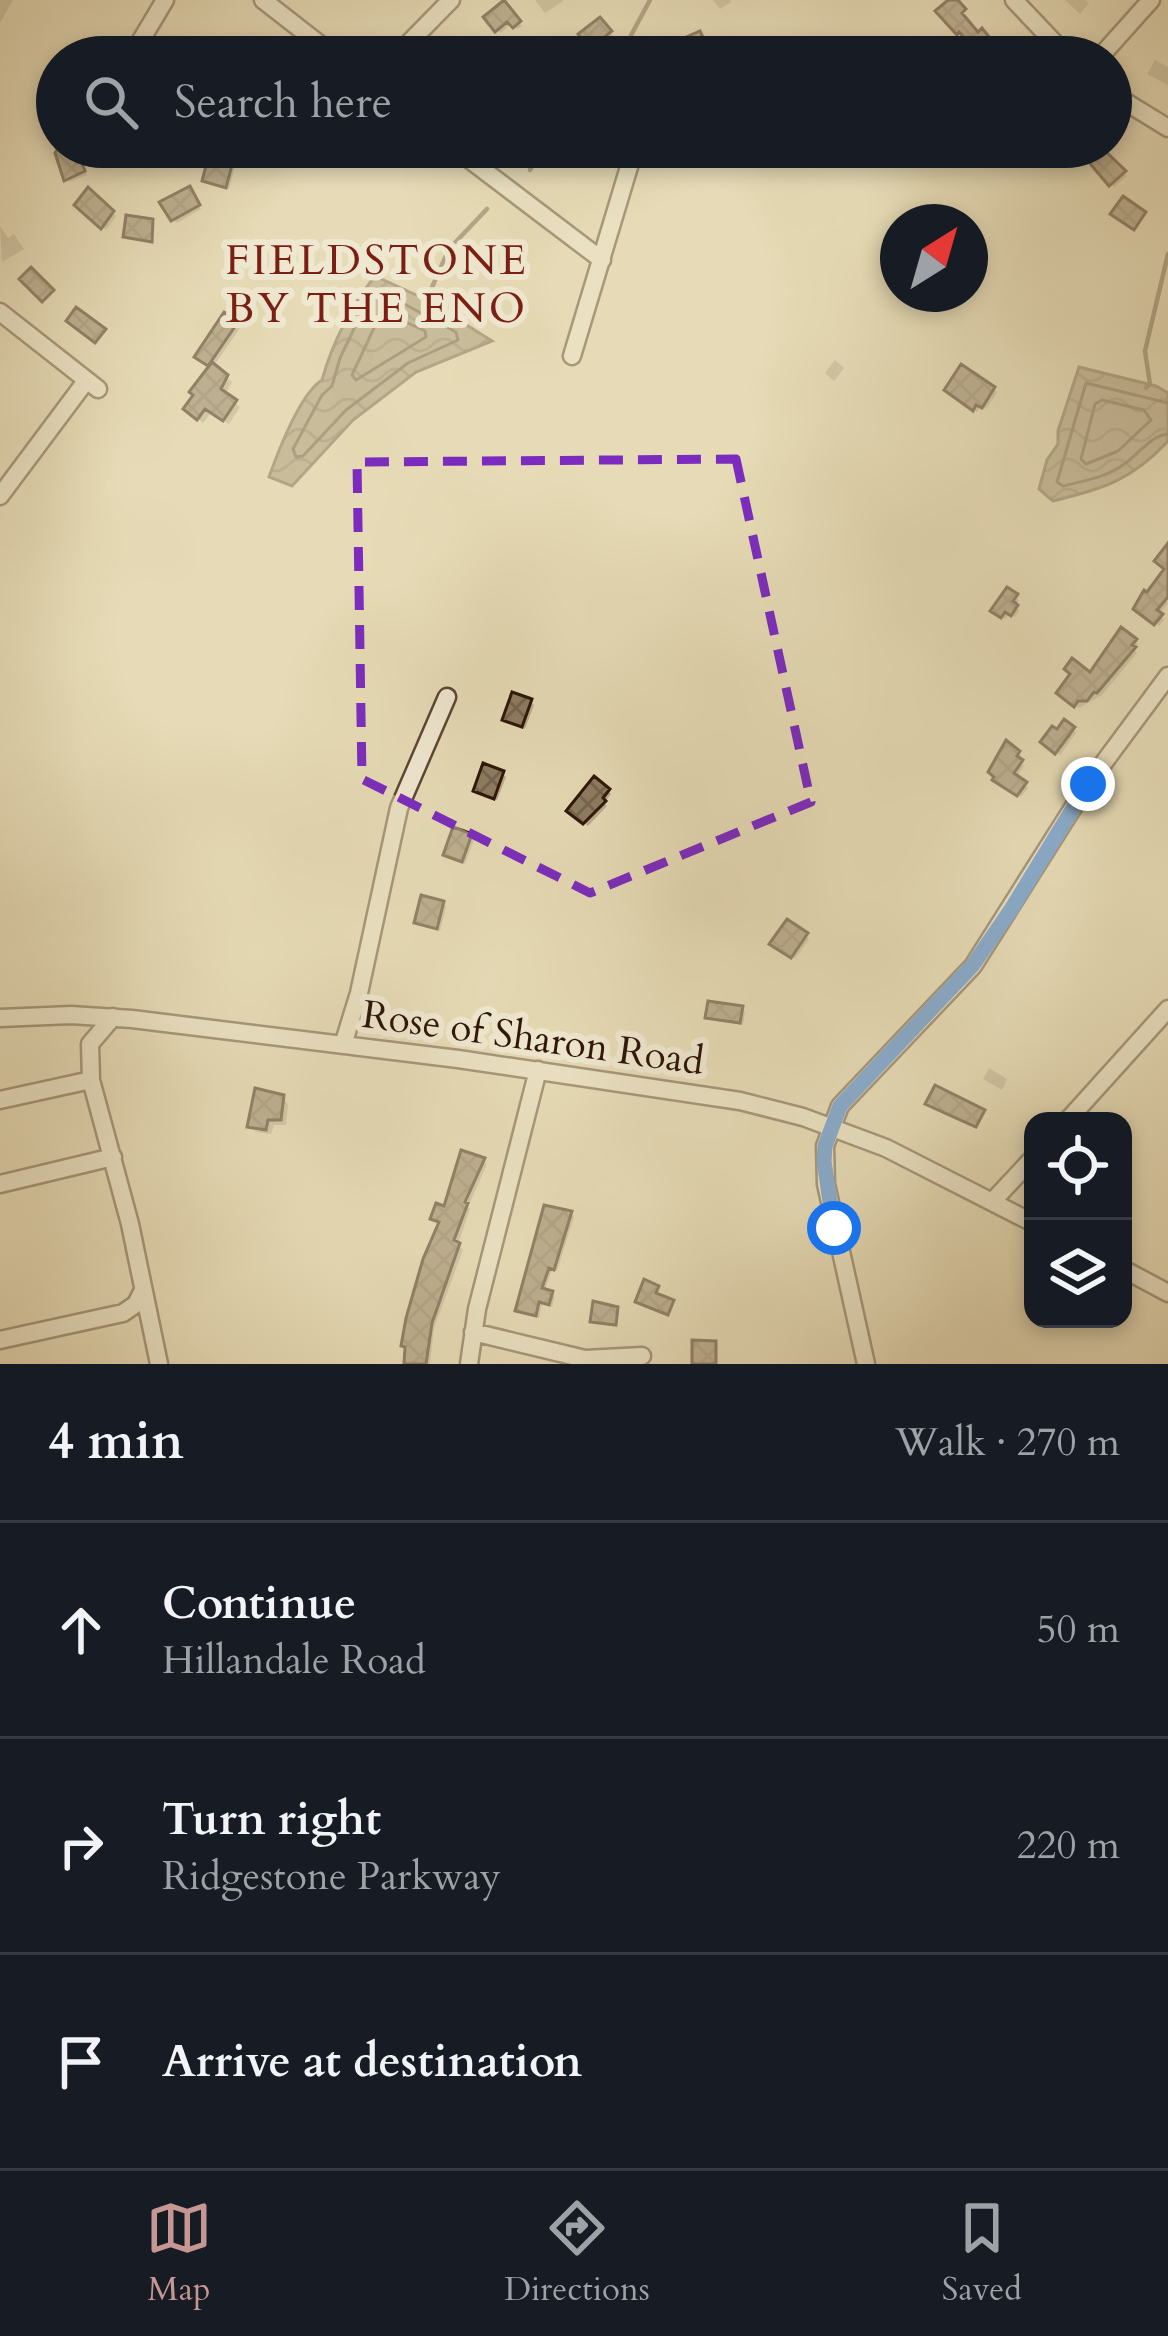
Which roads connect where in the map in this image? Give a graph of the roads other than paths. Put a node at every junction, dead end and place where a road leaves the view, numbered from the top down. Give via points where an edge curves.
1 (165, 0) edge
2 (263, 0) edge
3 (451, 0) edge
4 (1014, 0) edge
5 (1150, 0) edge
6 (144, 36) edge
7 (309, 36) edge
8 (416, 36) edge
9 (1048, 36) edge
10 (1118, 36) edge
11 (1132, 106) edge
12 (1168, 128) edge
13 (481, 168) edge
14 (629, 168) edge
15 (602, 260) junction
16 (0, 312) edge
17 (572, 356) dead end
18 (0, 496) edge
19 (1168, 676) edge
20 (447, 697) dead end
21 (1168, 1009) edge
22 (62, 1015) junction
23 (113, 1017) junction
24 (0, 1018) edge
25 (343, 1045) junction
26 (538, 1070) junction
27 (91, 1077) junction
28 (0, 1100) edge
29 (1075, 1112) edge
30 (831, 1127) junction
31 (113, 1157) junction
32 (1024, 1168) edge
33 (0, 1184) edge
34 (992, 1202) junction
35 (1027, 1220) edge
36 (1132, 1274) edge
37 (142, 1292) junction
38 (1168, 1293) edge
39 (473, 1333) junction
40 (0, 1340) edge
41 (641, 1356) dead end
42 (158, 1364) edge
43 (469, 1364) edge
44 (866, 1364) edge

1 - 6 street
2 - 7 street
3 - 8 street
4 - 9 street
5 - 10 street
11 - 12 street
13 - 15 street
14 - 15 street
15 - 17 street
16 - 18 street via 92,385
19 - 30 street via 1088,784 988,946 840,1106
20 - 25 street via 399,808
21 - 29 street
22 - 23 street, Rose of Sharon Road
22 - 24 street, Rose of Sharon Road
22 - 27 street
23 - 25 street, Rose of Sharon Road
23 - 27 street via 90,1044
25 - 26 street, Rose of Sharon Road
26 - 30 street, Rose of Sharon Road via 740,1101
26 - 39 street
27 - 28 street
27 - 31 street
30 - 34 street, Rose of Sharon Road
30 - 44 street via 826,1184
31 - 33 street
31 - 37 street
32 - 34 street
34 - 35 street, Rose of Sharon Road
36 - 38 street
37 - 40 street via 123,1313
37 - 42 street
39 - 41 street via 585,1359
39 - 43 street

